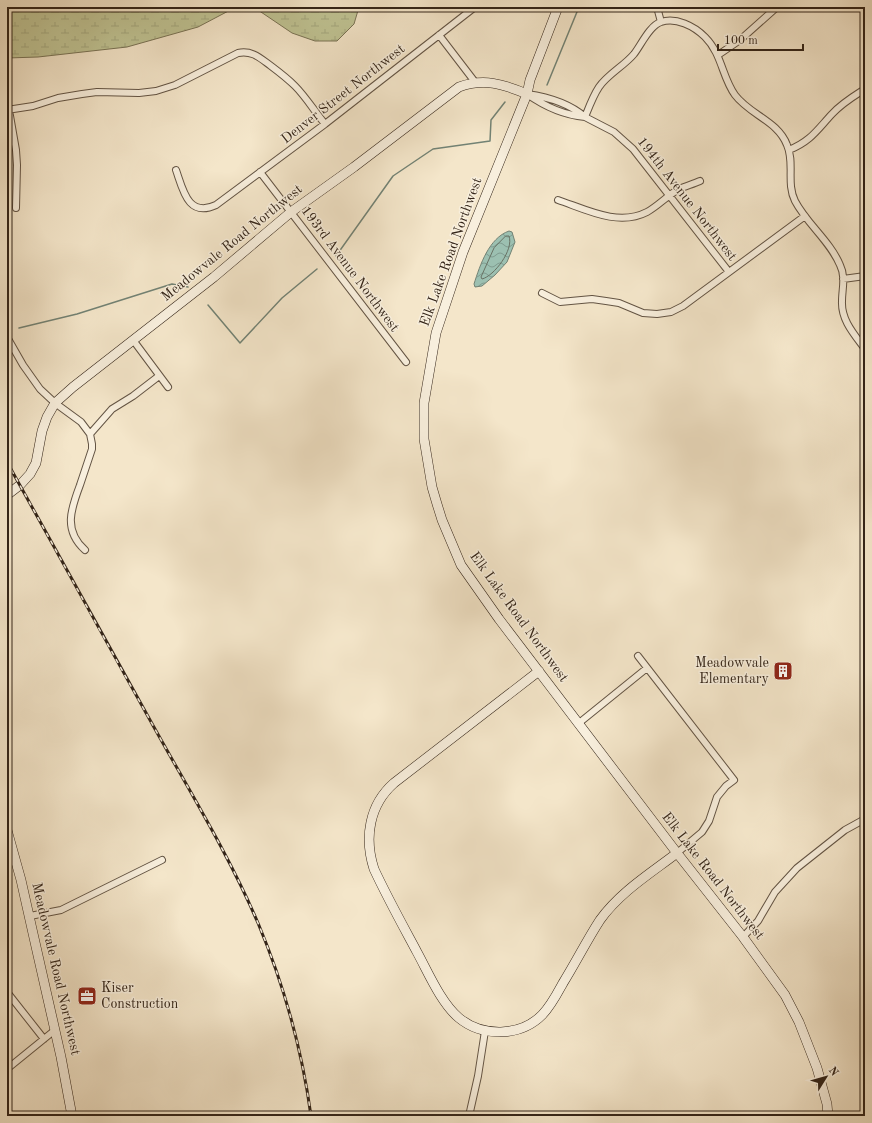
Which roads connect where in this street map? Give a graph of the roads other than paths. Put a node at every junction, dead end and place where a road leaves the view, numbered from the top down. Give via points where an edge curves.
1 (475, 7) edge
2 (558, 7) edge
3 (657, 7) edge
4 (777, 7) edge
5 (661, 22) junction
6 (439, 35) junction
7 (718, 56) junction
8 (475, 82) junction
9 (865, 89) edge
10 (527, 94) junction
11 (8, 110) edge
12 (584, 117) junction
13 (325, 124) junction
14 (789, 150) junction
15 (176, 170) dead end
16 (260, 172) junction
17 (700, 181) dead end
18 (670, 196) junction
19 (558, 200) dead end
20 (16, 208) dead end
21 (291, 212) junction
22 (805, 216) junction
23 (729, 272) junction
24 (865, 276) edge
25 (844, 279) junction
26 (542, 293) dead end
27 (7, 337) edge
28 (133, 340) junction
29 (865, 349) edge
30 (406, 362) dead end
31 (159, 376) junction
32 (168, 387) dead end
33 (55, 404) junction
34 (90, 434) junction
35 (7, 495) edge
36 (85, 550) dead end
37 (638, 656) dead end
38 (647, 668) junction
39 (539, 671) junction
40 (579, 723) junction
41 (865, 819) edge
42 (7, 830) edge
43 (9, 850) edge
44 (677, 853) junction
45 (162, 860) dead end
46 (30, 916) junction
47 (743, 937) junction
48 (7, 992) edge
49 (55, 1030) junction
50 (485, 1031) junction
51 (44, 1039) junction
52 (7, 1069) edge
53 (72, 1116) edge
54 (469, 1116) edge
55 (828, 1116) edge

1 - 6 street, Denver Street Northwest
2 - 10 street, Elk Lake Road Northwest
3 - 5 street
4 - 7 street
5 - 7 street via 673,20 694,29 708,41
5 - 12 street via 653,27 626,63 599,87
6 - 8 street
6 - 13 street, Denver Street Northwest
7 - 14 street via 734,94 749,109 777,129
8 - 10 street, Meadowvale Road Northwest via 497,84
8 - 21 street, Meadowvale Road Northwest via 455,89
9 - 14 street via 840,106 813,136
10 - 12 street, 194th Avenue Northwest via 541,104 572,116
10 - 39 street, Elk Lake Road Northwest via 463,252 436,332 424,403 424,439 432,487 442,520 461,565
11 - 13 street via 97,92 156,91 175,85 243,52 259,57 295,86
11 - 20 street via 16,150
12 - 18 street, 194th Avenue Northwest via 624,140
13 - 16 street, Denver Street Northwest
14 - 22 street via 791,189
15 - 16 street, Denver Street Northwest via 188,200 204,209 216,206
16 - 21 street, 193rd Avenue Northwest
17 - 18 street
18 - 19 street via 648,212 627,218 605,216
18 - 23 street, 194th Avenue Northwest
21 - 28 street, Meadowvale Road Northwest via 214,277
21 - 30 street, 193rd Avenue Northwest
22 - 23 street
22 - 25 street via 830,248 841,266
23 - 26 street via 683,306 672,312 656,314 643,313 619,303 592,299 560,302
24 - 25 street
25 - 29 street via 841,303 845,322
27 - 33 street via 36,385
28 - 31 street
28 - 33 street, Meadowvale Road Northwest
31 - 32 street
31 - 34 street via 112,409
33 - 34 street via 81,422
33 - 35 street, Meadowvale Road Northwest via 44,423 34,469 27,479
34 - 36 street via 92,450 70,522 76,541
37 - 38 street
38 - 40 street
38 - 44 street via 734,780 717,797 709,822 702,832
39 - 40 street, Elk Lake Road Northwest
39 - 50 street via 390,787 378,803 369,831 369,850 374,869 440,993 459,1018
40 - 44 street, Elk Lake Road Northwest
41 - 47 street via 845,830 797,868 775,892 758,921
42 - 43 street, Meadowvale Road Northwest
43 - 46 street, Meadowvale Road Northwest via 21,880
44 - 47 street, Elk Lake Road Northwest
44 - 50 street via 630,889 607,912 552,1003 541,1016 518,1029
45 - 46 street via 61,910
46 - 49 street, Meadowvale Road Northwest
47 - 55 street, Elk Lake Road Northwest via 785,995 799,1022 818,1068
48 - 51 street
49 - 51 street
49 - 53 street, Meadowvale Road Northwest
50 - 54 street
51 - 52 street

